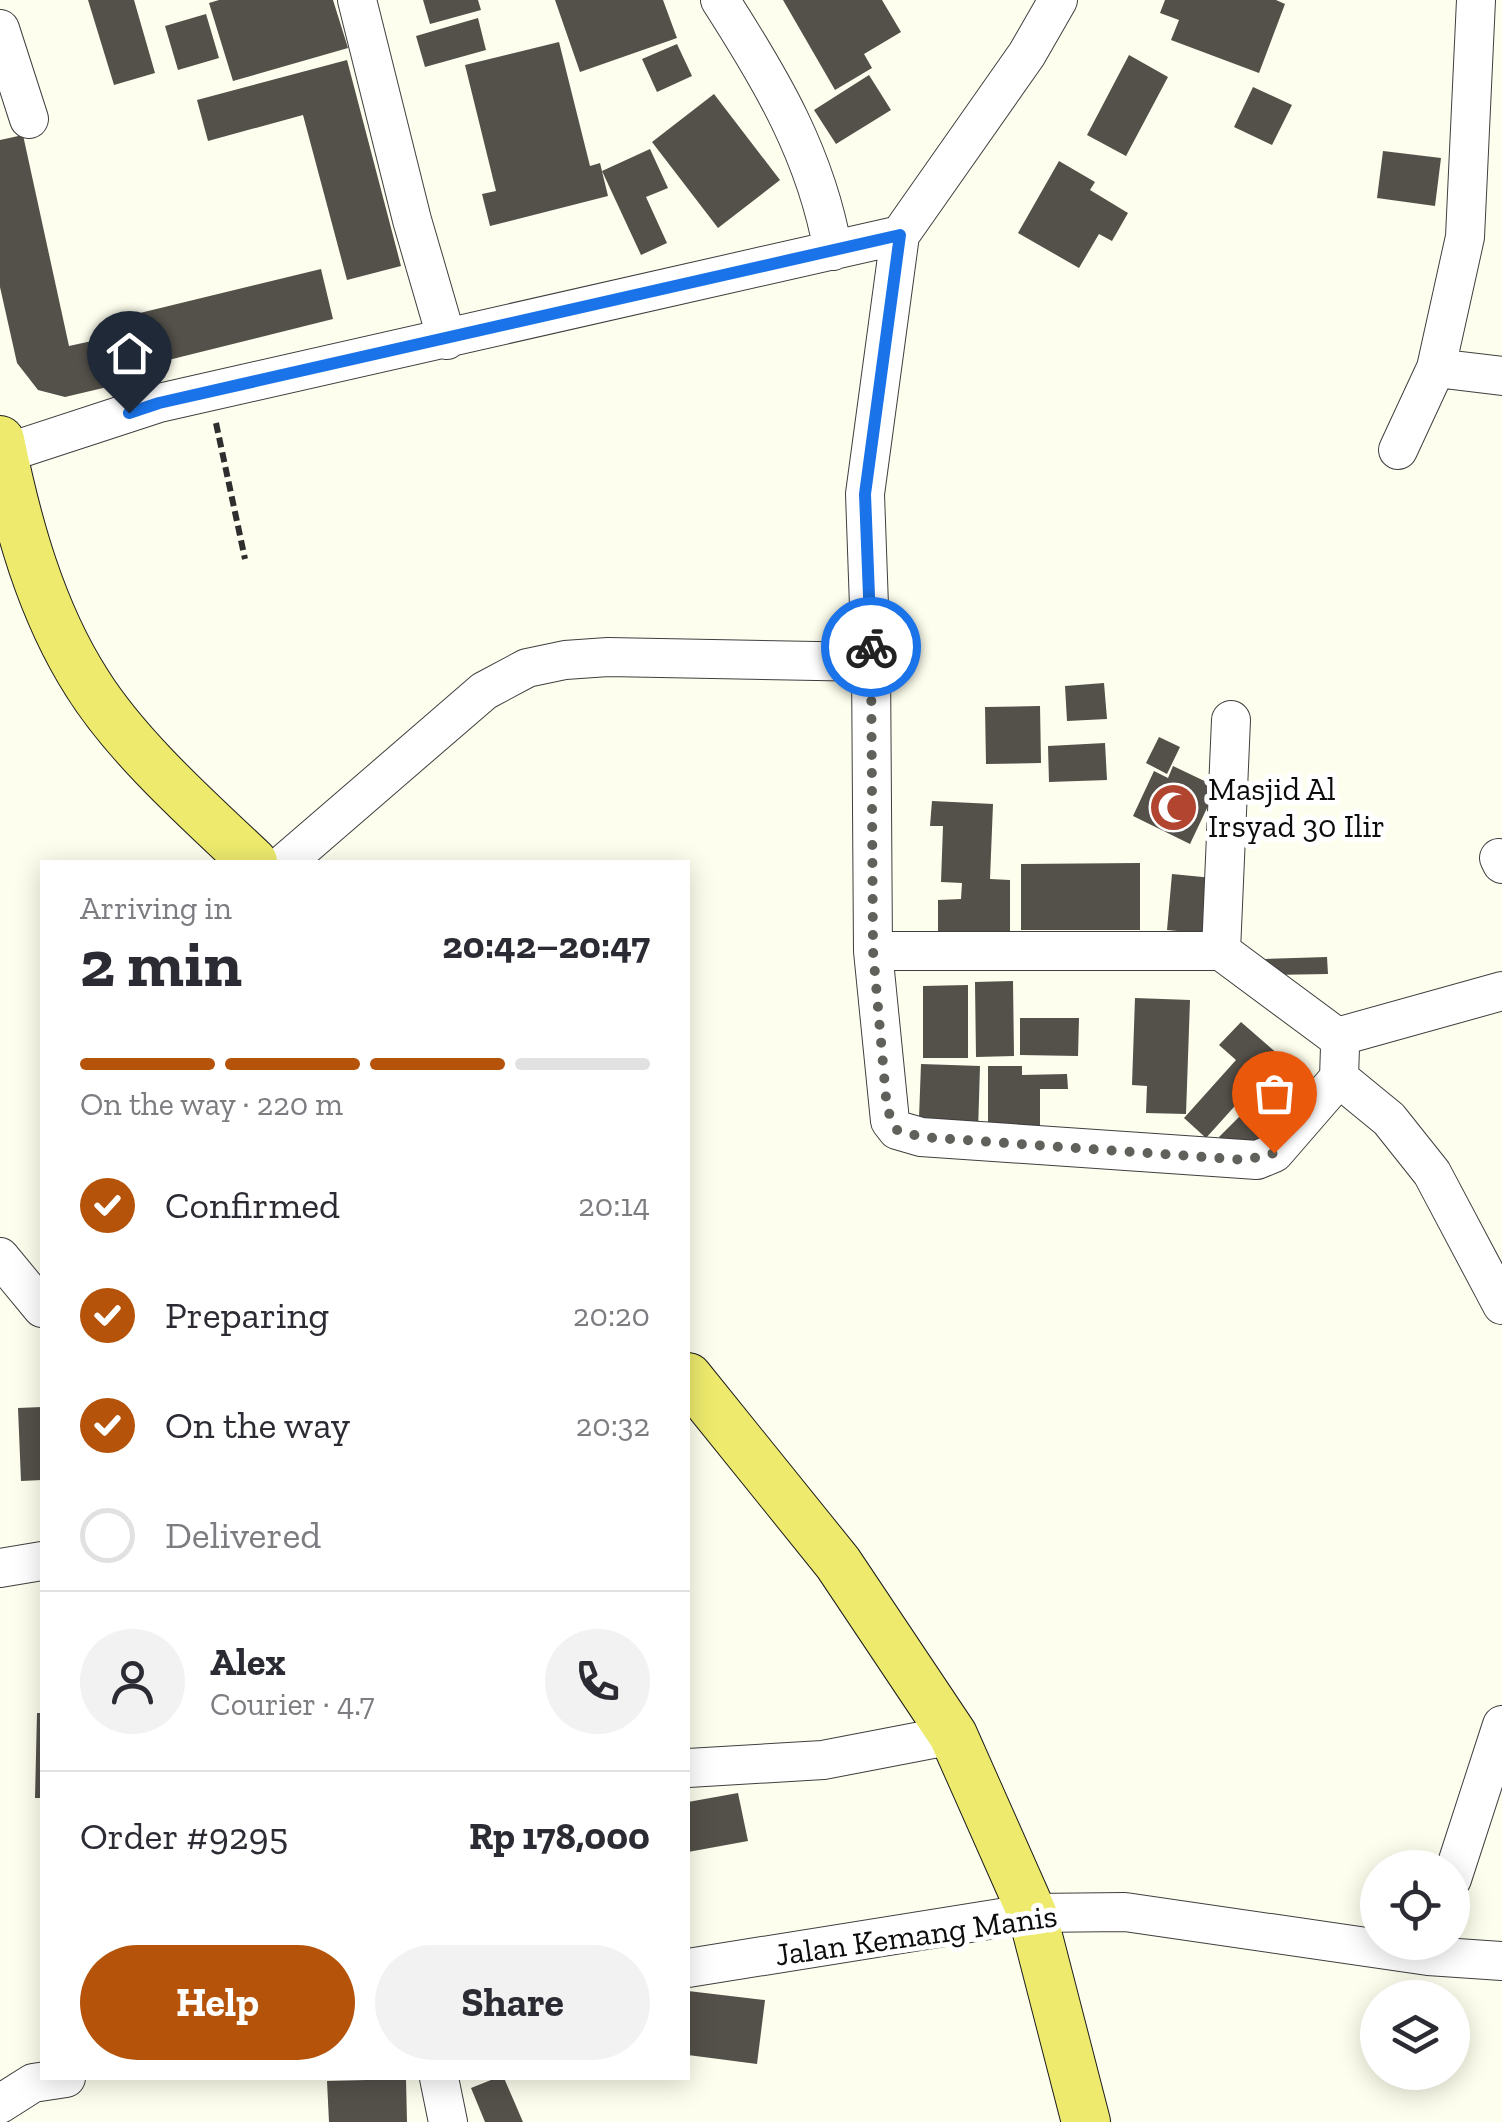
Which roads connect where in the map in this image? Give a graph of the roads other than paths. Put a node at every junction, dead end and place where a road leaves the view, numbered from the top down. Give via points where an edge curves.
1 (357, 0) edge
2 (720, 0) edge
3 (1058, 0) edge
4 (1476, 0) edge
5 (0, 30) edge
6 (29, 119) dead end
7 (1487, 141) edge
8 (900, 235) junction
9 (834, 251) junction
10 (447, 340) junction
11 (1436, 368) junction
12 (1502, 376) edge
13 (2, 447) edge
14 (1398, 450) dead end
15 (11, 533) edge
16 (871, 662) junction
17 (1231, 720) dead end
18 (251, 860) edge
19 (288, 860) edge
20 (873, 951) junction
21 (1222, 952) junction
22 (1502, 992) edge
23 (1336, 1037) junction
24 (1338, 1078) junction
25 (0, 1258) edge
26 (40, 1306) edge
27 (1502, 1306) edge
28 (694, 1395) edge
29 (40, 1561) edge
30 (0, 1568) edge
31 (953, 1735) junction
32 (1500, 1737) edge
33 (690, 1768) edge
34 (1462, 1850) edge
35 (1032, 1913) junction
36 (1360, 1941) edge
37 (1470, 1956) edge
38 (1502, 1961) edge
39 (690, 1968) edge
40 (52, 2080) edge
41 (439, 2080) edge
42 (0, 2104) edge
43 (448, 2122) edge
44 (1086, 2122) edge

1 - 10 street
2 - 9 street via 776,88 825,204
3 - 8 street via 1028,54
4 - 7 street
5 - 6 street
7 - 11 street
8 - 9 street
8 - 16 street via 865,494
9 - 10 street
10 - 13 street via 159,403
11 - 12 street
11 - 14 street
13 - 15 main road
15 - 18 main road via 88,685
16 - 19 street via 608,656 527,668 484,691
16 - 20 street
17 - 21 street
20 - 21 street
20 - 24 street via 887,1109 908,1136 1257,1160 1274,1153
21 - 23 street
22 - 23 street
23 - 24 street
24 - 27 street via 1389,1120 1432,1174
25 - 26 street
28 - 31 main road via 838,1563
29 - 30 street
31 - 33 street via 823,1760
31 - 35 main road
32 - 34 street
35 - 36 street, Jalan Kemang Manis via 1124,1912
35 - 39 street, Jalan Kemang Manis
35 - 44 main road
37 - 38 street, Jalan Kemang Manis
40 - 42 street via 32,2083
41 - 43 street

